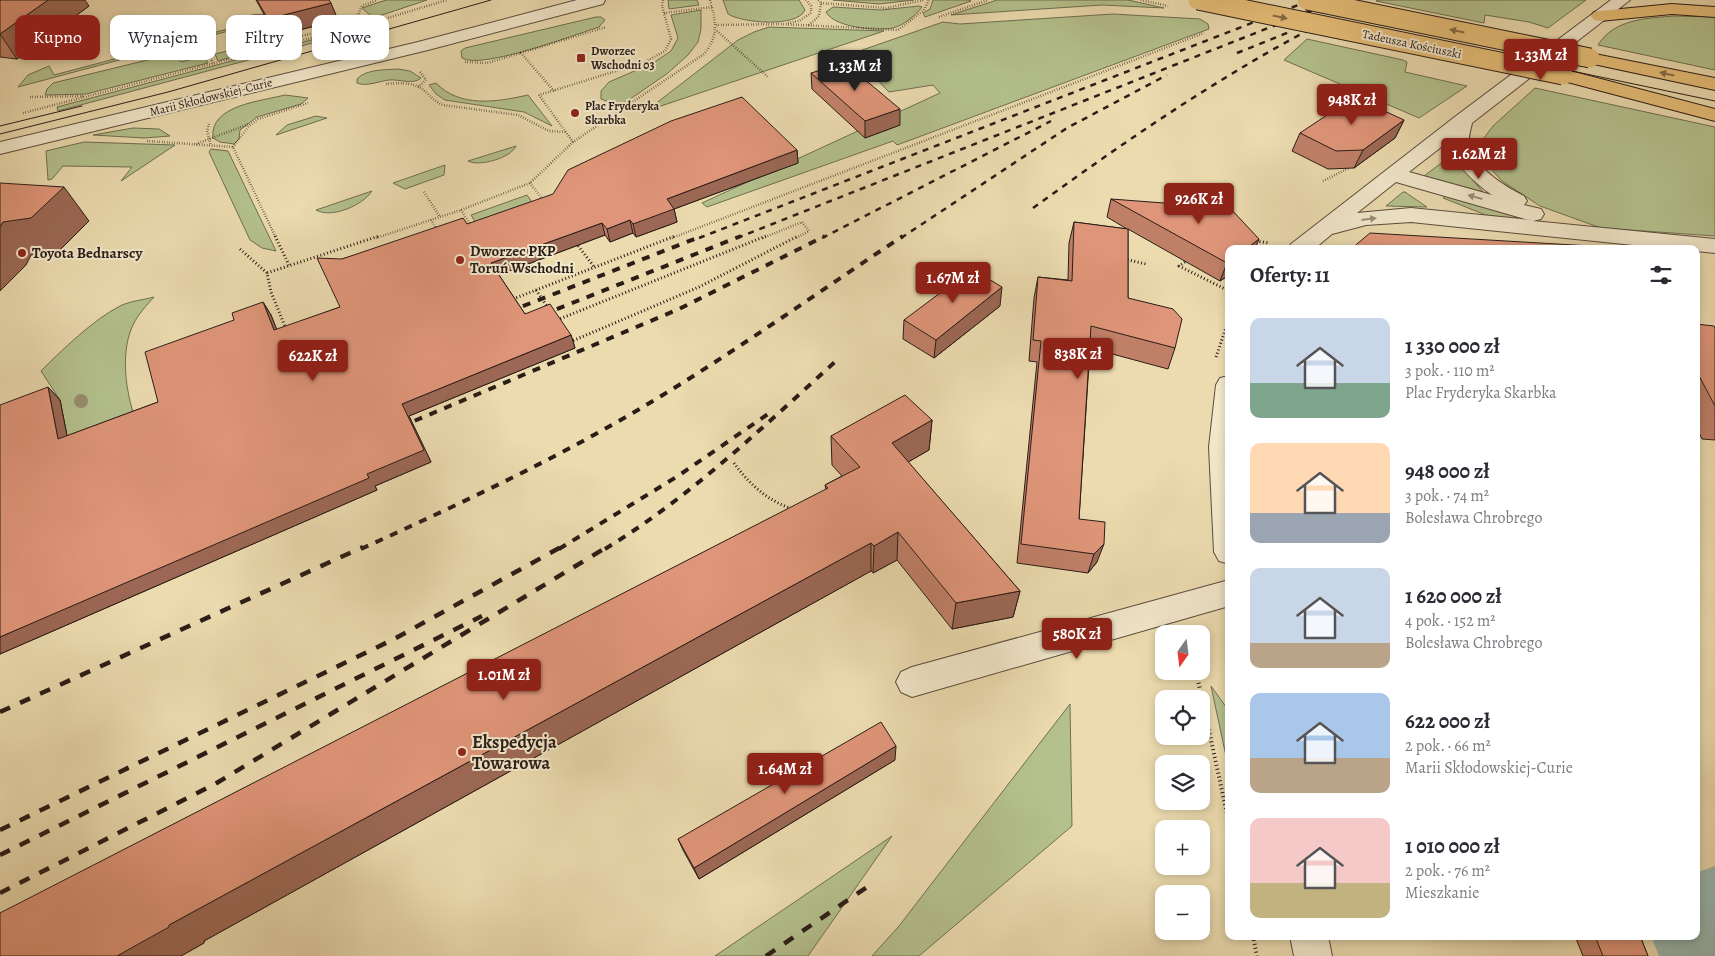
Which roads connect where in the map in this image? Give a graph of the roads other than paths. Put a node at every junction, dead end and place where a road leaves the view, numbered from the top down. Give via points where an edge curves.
1 (595, 0) edge
2 (1198, 0) edge
3 (1307, 0) edge
4 (1622, 0) edge
5 (1690, 0) edge
6 (1715, 11) edge
7 (1600, 16) junction
8 (1563, 75) junction
9 (1715, 84) edge
10 (1715, 108) edge
11 (1715, 115) edge
12 (1463, 120) junction
13 (0, 148) edge
14 (1392, 174) junction
15 (1462, 219) junction
16 (1556, 220) junction
17 (1321, 230) junction
18 (1607, 234) junction
19 (1304, 245) edge
20 (1715, 246) edge
21 (1225, 430) edge
22 (1225, 479) edge
23 (1225, 594) edge
24 (912, 682) dead end
25 (1310, 940) edge
26 (1313, 956) edge

1 - 13 street, Marii Skłodowskiej-Curie via 422,46
2 -> 8 main road, Tadeusza Kościuszki, bridge
9 -> 3 main road, Tadeusza Kościuszki, bridge
4 - 7 street
5 - 6 main road
6 - 7 main road via 1672,9
7 - 12 street
8 - 10 main road, Tadeusza Kościuszki
8 - 11 main road
12 - 14 street
12 - 16 street via 1459,143 1474,170 1508,197
14 - 15 street
16 -> 14 street
14 - 17 street
17 -> 15 street via 1365,218 1411,215
15 - 18 street
16 - 18 street
17 - 19 street
18 - 20 street
21 - 22 street
23 - 24 street
25 - 26 street

